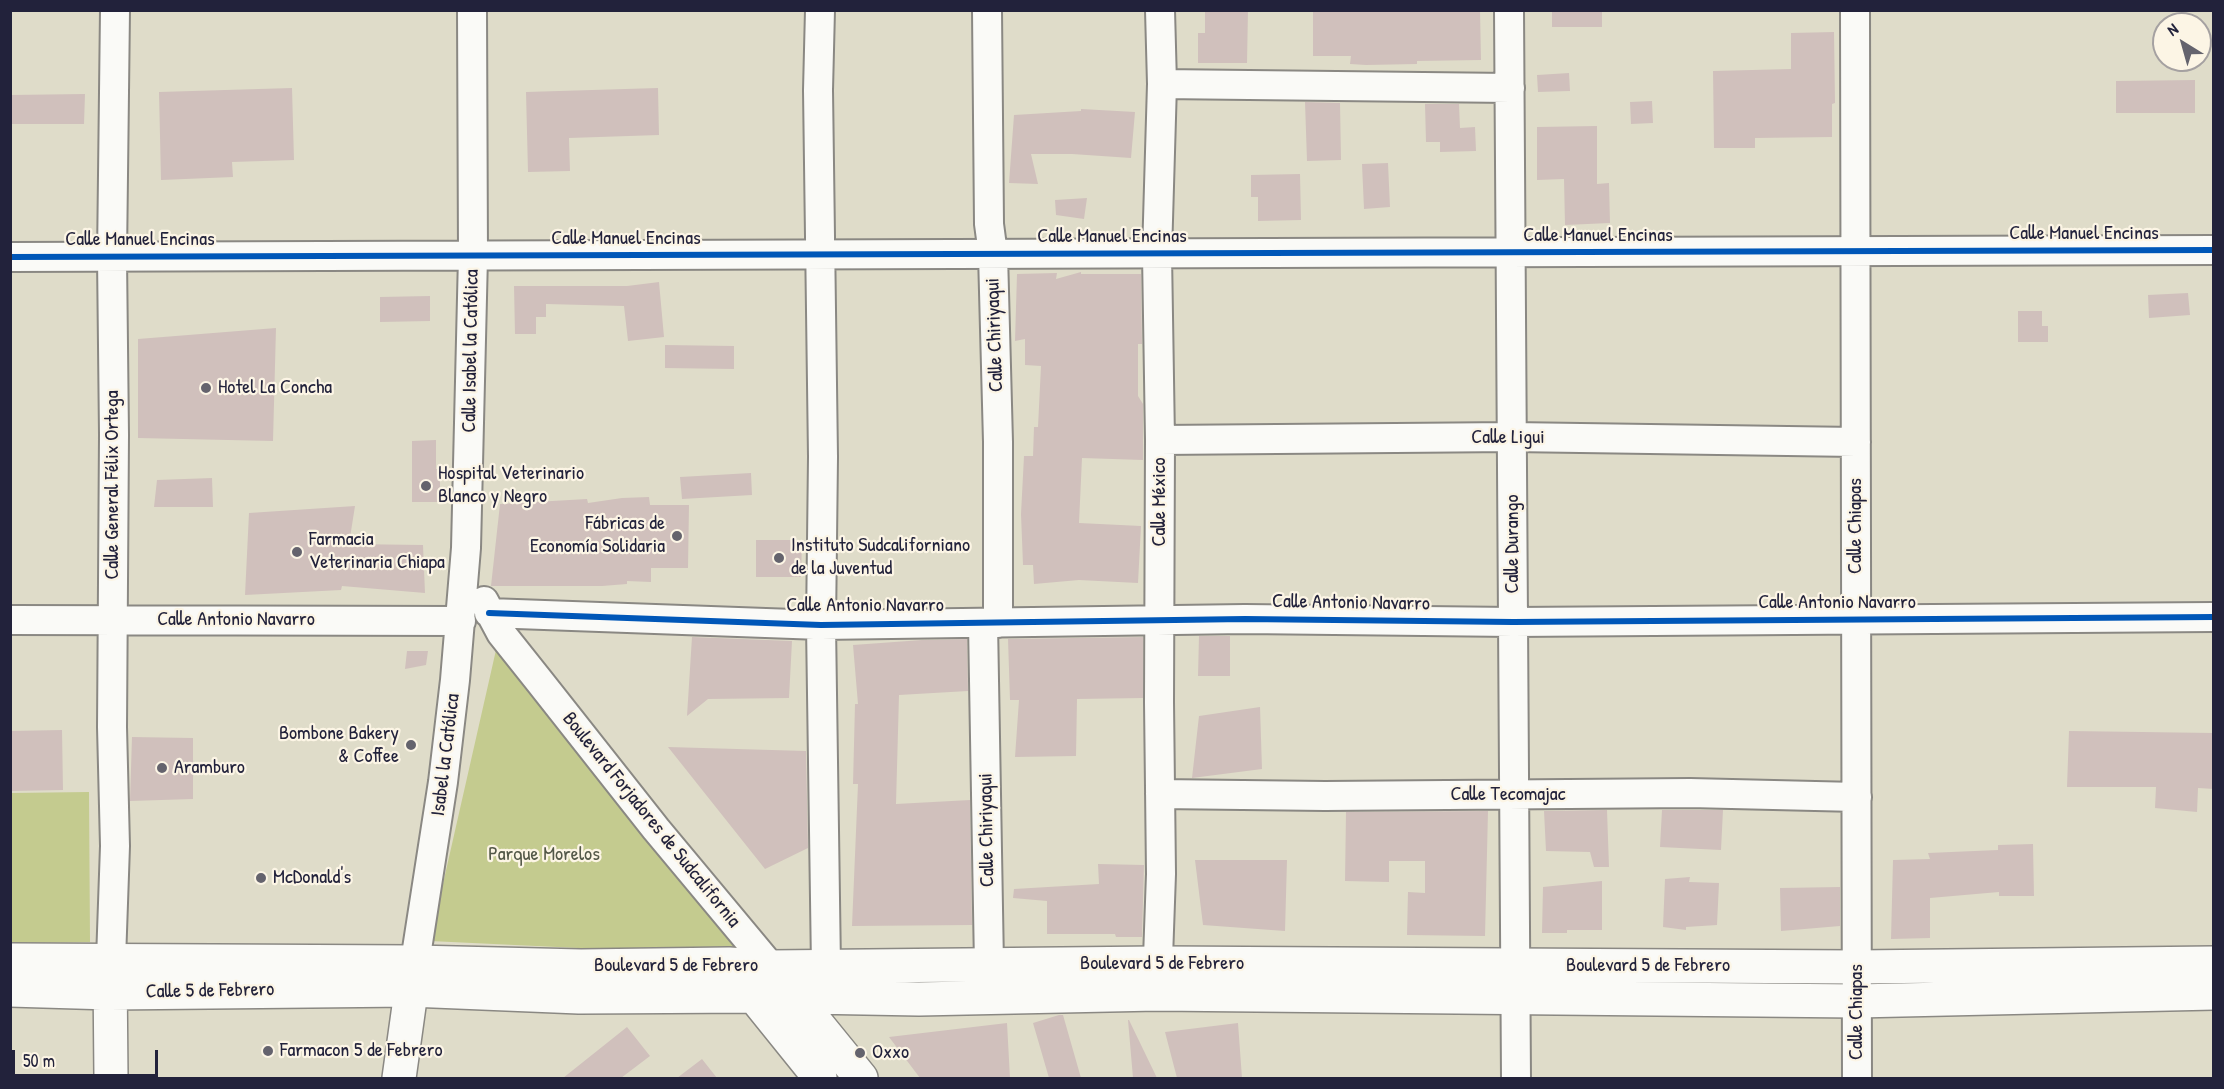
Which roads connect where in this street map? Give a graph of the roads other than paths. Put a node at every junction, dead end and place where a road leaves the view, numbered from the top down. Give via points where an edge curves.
1 (115, 10) edge
2 (472, 10) edge
3 (819, 10) edge
4 (987, 10) edge
5 (1161, 10) edge
6 (1509, 10) edge
7 (1855, 10) edge
8 (1162, 84) junction
9 (1510, 88) junction
10 (2214, 250) edge
11 (1856, 251) junction
12 (1511, 253) junction
13 (993, 254) junction
14 (1157, 254) junction
15 (820, 255) junction
16 (473, 256) junction
17 (10, 257) edge
18 (112, 257) junction
19 (1512, 437) junction
20 (1160, 440) junction
21 (1856, 442) junction
22 (466, 548) junction
23 (489, 613) junction
24 (2214, 617) edge
25 (1856, 619) junction
26 (10, 620) edge
27 (113, 620) junction
28 (461, 621) junction
29 (1160, 621) junction
30 (1513, 622) junction
31 (991, 623) junction
32 (821, 625) junction
33 (1160, 794) junction
34 (1514, 795) junction
35 (1857, 797) junction
36 (10, 960) edge
37 (111, 960) junction
38 (2214, 963) edge
39 (729, 964) junction
40 (989, 965) junction
41 (1515, 966) junction
42 (771, 967) junction
43 (826, 967) junction
44 (1857, 968) junction
45 (413, 976) junction
46 (1158, 978) junction
47 (10, 990) edge
48 (110, 993) junction
49 (2214, 993) edge
50 (755, 996) junction
51 (796, 998) junction
52 (1516, 998) junction
53 (1857, 1001) junction
54 (111, 1078) edge
55 (399, 1078) edge
56 (820, 1078) edge
57 (861, 1078) edge
58 (1516, 1078) edge
59 (1857, 1078) edge

1 - 18 street, Calle General Félix Ortega
2 - 16 street, Calle Isabel la Católica
3 - 15 street
4 - 13 street, Calle Chiriyaqui via 989,224
5 - 8 street, Calle México
6 - 9 street, Calle Durango
7 - 11 street, Calle Chiapas
8 - 9 street
8 - 14 street, Calle México
9 - 12 street, Calle Durango
10 - 11 street, Calle Manuel Encinas
11 - 12 street, Calle Manuel Encinas
11 - 21 street, Calle Chiapas
12 - 14 street, Calle Manuel Encinas
12 - 19 street, Calle Durango
13 - 14 street, Calle Manuel Encinas
13 - 15 street, Calle Manuel Encinas
13 - 31 street, Calle Chiriyaqui via 998,442
14 - 20 street, Calle México
15 - 16 street, Calle Manuel Encinas
15 - 32 street
16 - 18 street, Calle Manuel Encinas
16 - 22 street, Calle Isabel la Católica
17 - 18 street, Calle Manuel Encinas
18 - 27 street, Calle General Félix Ortega
19 - 20 street, Calle Ligui
19 - 21 street, Calle Ligui
19 - 30 street, Calle Durango
20 - 29 street, Calle México
21 - 25 street, Calle Chiapas
22 - 23 street, Boulevard Forjadores de Sudcalifornia
22 - 28 street, Isabel la Católica
23 - 32 street, Calle Antonio Navarro
23 - 42 street, Boulevard Forjadores de Sudcalifornia via 656,829
24 - 25 street, Calle Antonio Navarro
25 - 30 street, Calle Antonio Navarro
25 - 35 street, Calle Chiapas
26 - 27 street, Calle Antonio Navarro
27 - 28 street, Calle Antonio Navarro
27 - 37 street, Calle General Félix Ortega via 115,846
28 - 45 street, Isabel la Católica via 443,782
29 - 30 street, Calle Antonio Navarro
29 - 31 street, Calle Antonio Navarro
29 - 33 street, Calle México
30 - 34 street, Calle Durango
31 - 32 street, Calle Antonio Navarro
31 - 40 street, Calle Chiriyaqui
32 - 43 street
33 - 34 street, Calle Tecomajac
33 - 46 street, Calle México
34 - 35 street, Calle Tecomajac
34 - 41 street, Calle Durango
35 - 44 street, Calle Chiapas
36 - 37 main road
37 - 45 main road, Boulevard 5 de Febrero
37 - 48 main road
38 - 44 main road, Boulevard 5 de Febrero
39 - 42 main road, Boulevard 5 de Febrero
39 - 45 main road, Boulevard 5 de Febrero via 580,966
39 - 50 main road
40 - 43 main road, Boulevard 5 de Febrero
40 - 46 main road, Boulevard 5 de Febrero
41 - 44 main road, Boulevard 5 de Febrero
41 - 46 main road, Boulevard 5 de Febrero
41 - 52 street, Calle Durango
42 - 43 main road, Boulevard 5 de Febrero
42 - 51 main road, Boulevard Forjadores de Sudcalifornia
44 - 53 street, Calle Chiapas
45 - 48 main road, Calle 5 de Febrero
45 - 50 main road, Boulevard 5 de Febrero via 579,997
45 - 55 main road
46 - 51 main road, Boulevard 5 de Febrero via 919,999
46 - 52 main road, Boulevard 5 de Febrero
47 - 48 main road, Calle 5 de Febrero
48 - 54 main road
49 - 53 main road, Boulevard 5 de Febrero
50 - 51 main road, Boulevard 5 de Febrero
50 - 56 main road
51 - 57 main road, Boulevard Forjadores de Sudcalifornia
52 - 53 main road, Boulevard 5 de Febrero
52 - 58 street, Calle Durango
53 - 59 street, Calle Chiapas

